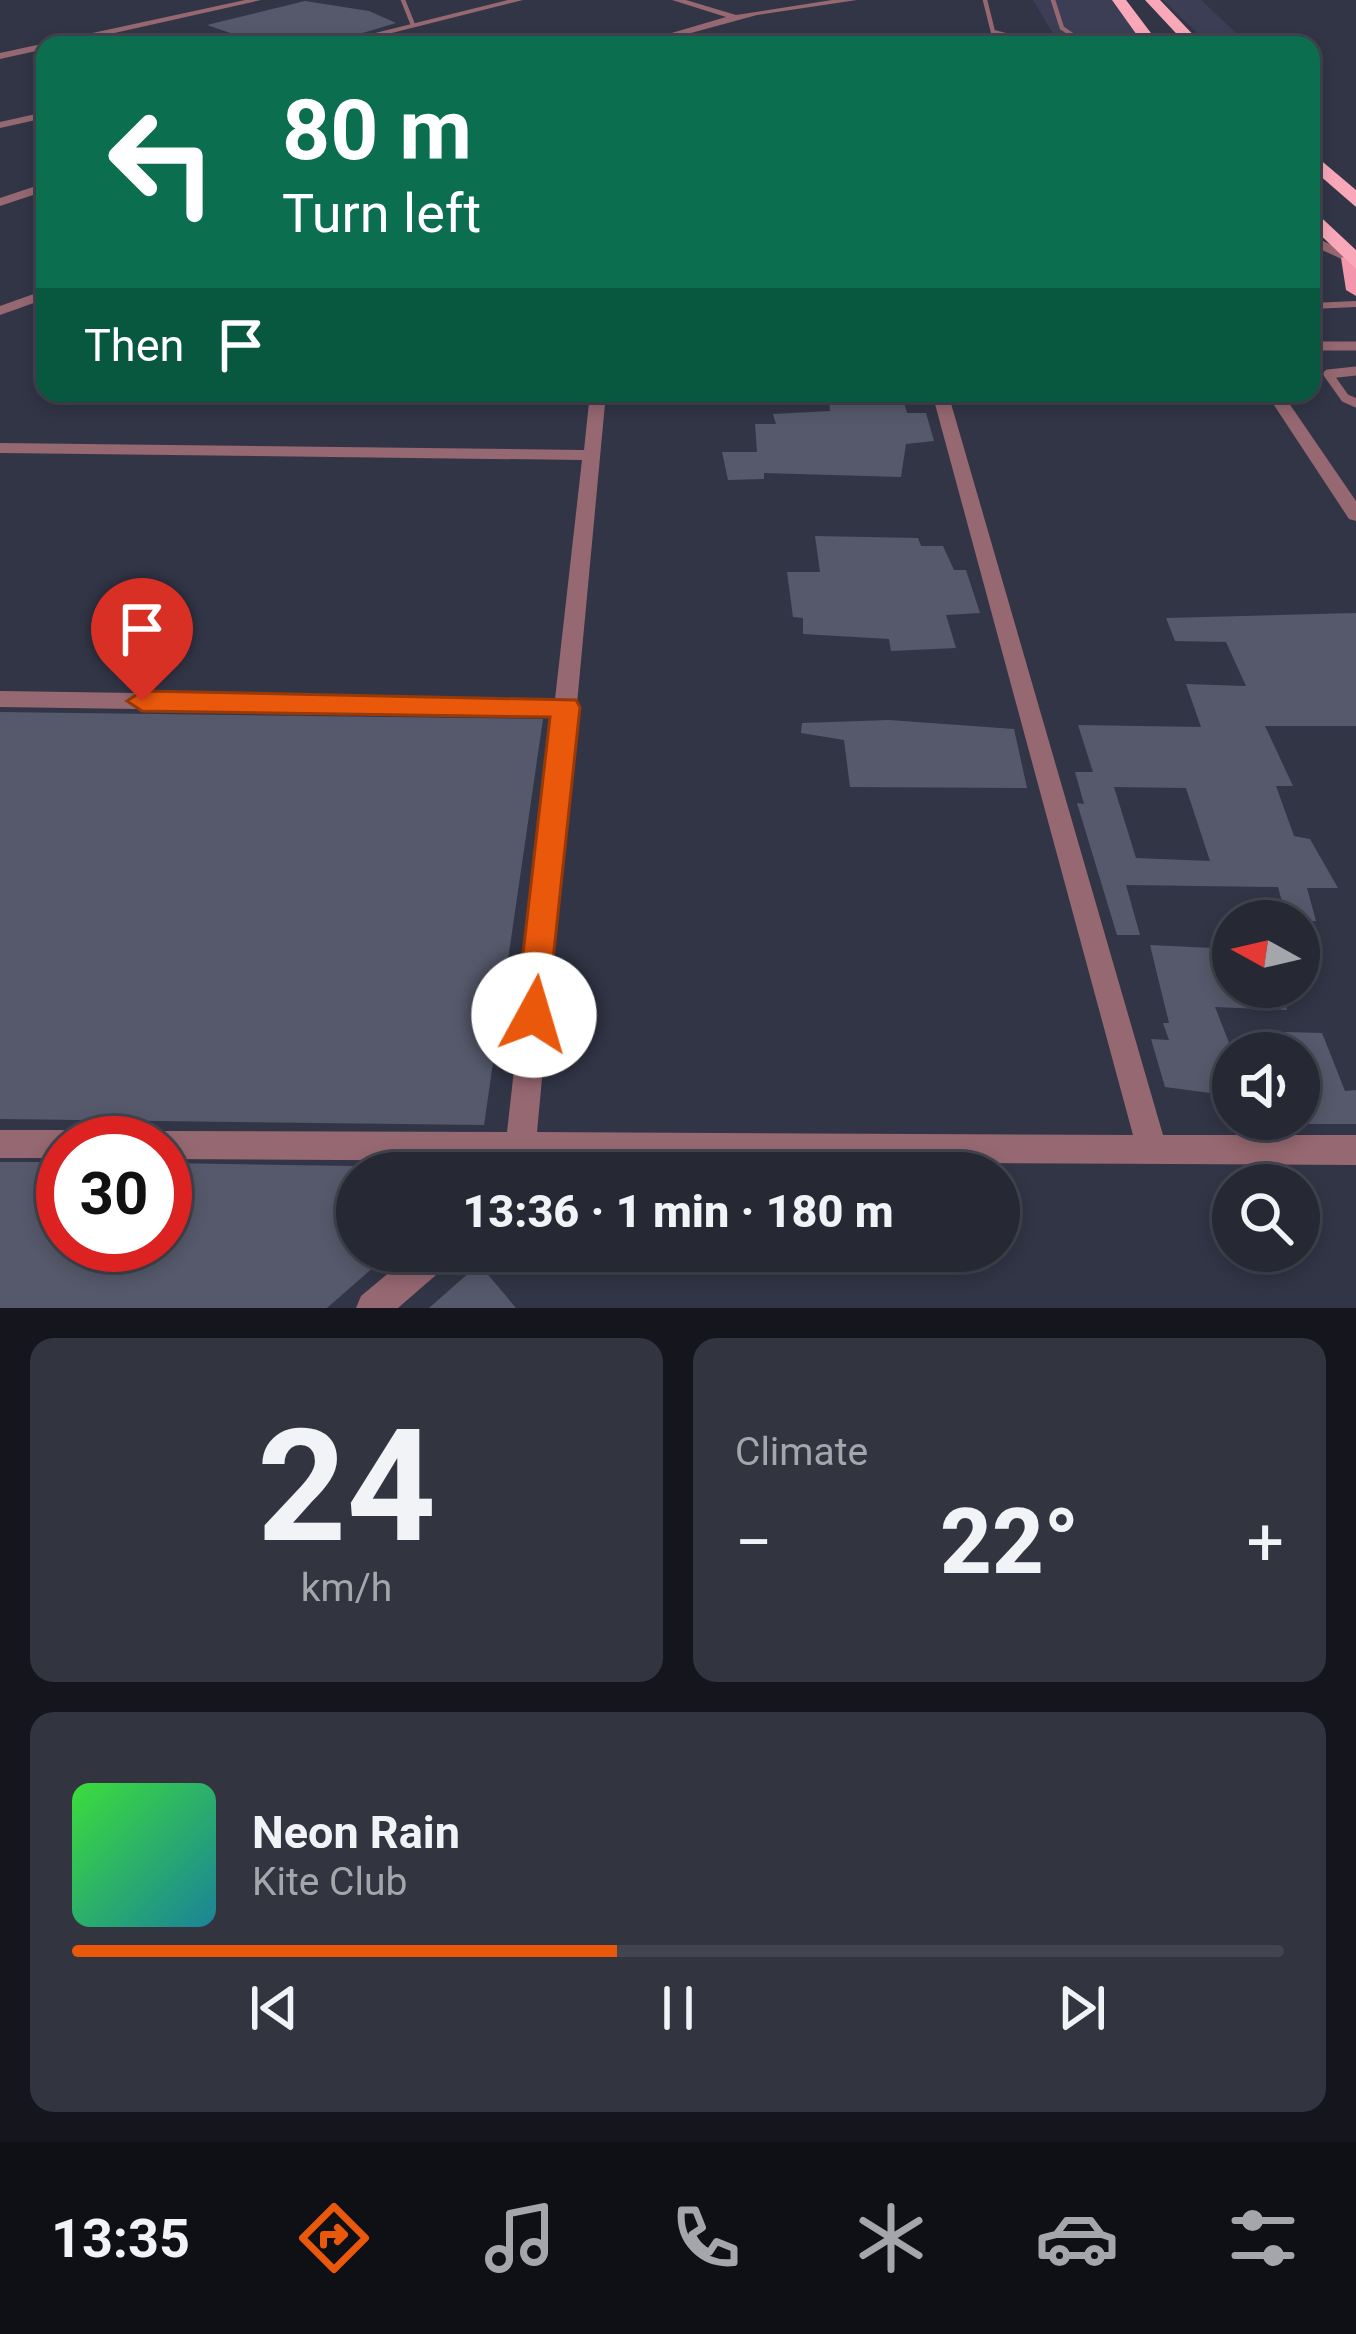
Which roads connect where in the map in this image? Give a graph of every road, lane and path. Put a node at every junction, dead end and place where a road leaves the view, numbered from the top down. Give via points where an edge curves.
1 (257, 0) edge
2 (404, 0) edge
3 (518, 0) edge
4 (676, 0) edge
5 (853, 0) edge
6 (985, 0) edge
7 (1053, 0) edge
8 (1119, 0) edge
9 (1152, 0) edge
10 (736, 17) junction
11 (413, 26) junction
12 (88, 36) edge
13 (370, 36) edge
14 (668, 36) edge
15 (1008, 36) edge
16 (1072, 36) edge
17 (1145, 36) edge
18 (1186, 36) edge
19 (36, 47) edge
20 (0, 56) edge
21 (36, 117) edge
22 (0, 125) edge
23 (1320, 165) edge
24 (1347, 187) edge
25 (36, 191) edge
26 (1356, 201) edge
27 (0, 202) edge
28 (1320, 224) edge
29 (1320, 244) edge
30 (1353, 261) edge
31 (1356, 290) edge
32 (36, 297) edge
33 (1356, 304) edge
34 (1320, 306) edge
35 (0, 311) edge
36 (1320, 346) edge
37 (1356, 346) edge
38 (1356, 371) edge
39 (597, 402) edge
40 (943, 402) edge
41 (1280, 402) edge
42 (1356, 403) edge
43 (0, 448) edge
44 (591, 455) junction
45 (1356, 515) edge
46 (0, 700) edge
47 (566, 707) junction
48 (0, 1144) edge
49 (36, 1144) edge
50 (192, 1146) edge
51 (1152, 1148) junction
52 (1356, 1150) edge
53 (336, 1152) edge
54 (527, 1152) edge
55 (554, 1152) edge
56 (415, 1272) edge
57 (373, 1308) edge

1 - 12 street
2 - 11 lane
3 - 11 street
4 - 10 street
5 - 10 street
6 - 15 lane via 993,32
7 - 16 lane
8 - 17 highway
9 - 18 highway
10 - 14 street
11 - 13 street
19 - 20 street
21 - 22 street
23 - 24 highway
24 - 26 highway
25 - 27 street
28 - 30 highway
29 - 30 street
30 - 31 main road
32 - 35 street
33 - 34 lane
36 - 37 lane
38 - 42 lane via 1328,374
39 - 44 street
40 - 51 street
41 - 45 street
43 - 44 street
44 - 47 street
46 - 47 street
47 - 54 street
48 - 49 street
50 - 53 street
51 - 52 street
51 - 55 street
56 - 57 street

